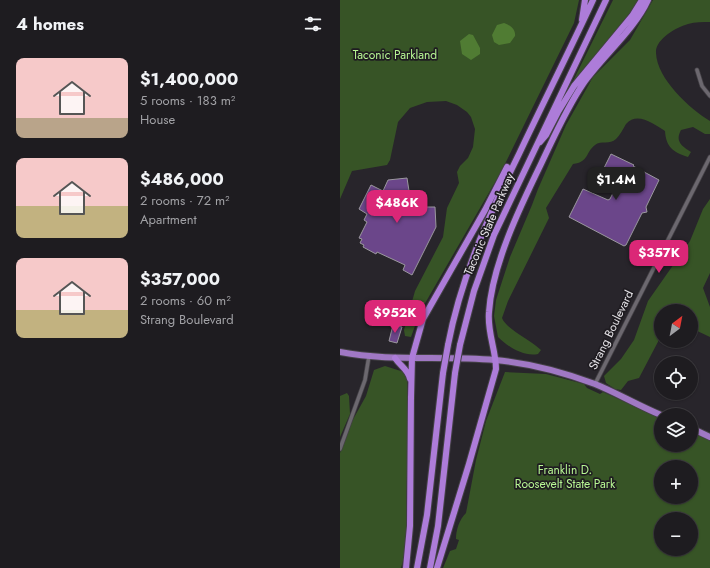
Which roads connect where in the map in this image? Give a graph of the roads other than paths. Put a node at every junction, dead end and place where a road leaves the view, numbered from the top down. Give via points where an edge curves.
1 (585, 0) edge
2 (593, 0) edge
3 (606, 0) edge
4 (642, 0) edge
5 (648, 0) edge
6 (582, 23) junction
7 (697, 70) dead end
8 (710, 96) edge
9 (534, 150) junction
10 (710, 157) edge
11 (516, 160) junction
12 (340, 352) edge
13 (369, 356) junction
14 (395, 358) junction
15 (412, 358) junction
16 (496, 360) junction
17 (595, 384) junction
18 (411, 398) junction
19 (654, 412) edge
20 (698, 431) edge
21 (710, 437) edge
22 (340, 449) edge
23 (406, 568) edge
24 (417, 568) edge
25 (430, 568) edge
26 (437, 568) edge

1 - 6 highway
2 - 6 highway, Taconic State Parkway
3 - 9 highway, Taconic State Parkway
4 - 9 highway via 632,16 574,86 546,135
5 - 16 highway via 576,95 558,127 516,217 490,302 489,326
6 - 11 highway, Taconic State Parkway
7 - 8 street via 702,86
9 - 25 highway, Taconic State Parkway, bridge via 488,249 460,345 438,526
10 - 17 street, Strang Boulevard
11 - 15 highway via 509,165 427,309 419,328
11 - 24 highway, Taconic State Parkway, bridge via 473,256 459,298 443,373 427,515
12 - 13 highway
13 - 14 highway
13 - 22 street via 365,380
14 - 15 highway
14 - 18 highway via 409,374
15 - 16 highway
15 - 18 highway
16 - 17 highway via 552,370
16 - 26 highway via 496,369
17 - 19 highway
18 - 23 highway via 410,530
20 - 21 highway

